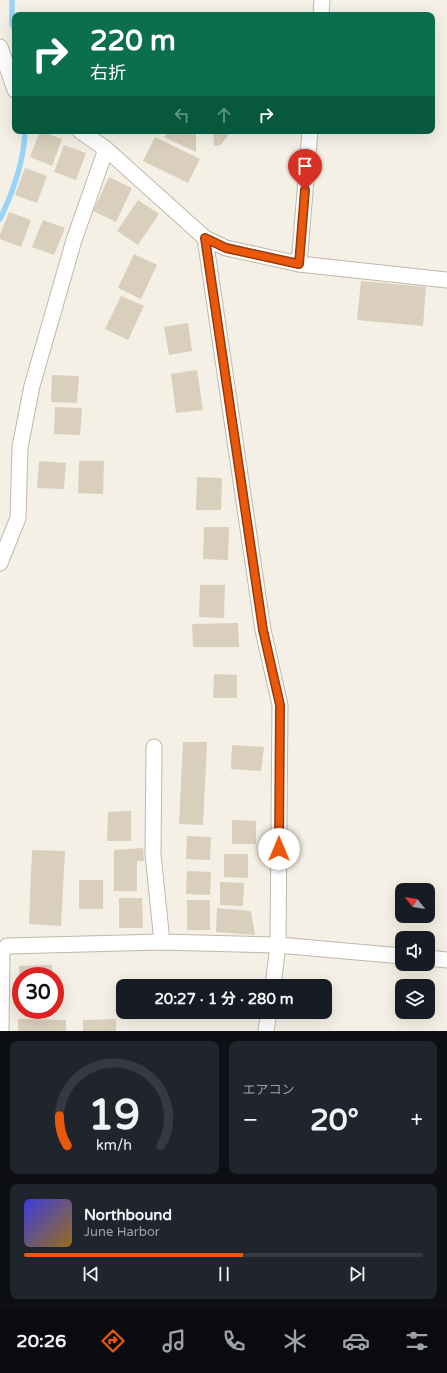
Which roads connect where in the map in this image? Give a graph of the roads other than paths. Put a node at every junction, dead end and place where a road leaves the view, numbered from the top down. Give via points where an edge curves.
1 (322, 0) edge
2 (321, 12) edge
3 (0, 47) edge
4 (12, 81) edge
5 (84, 134) edge
6 (310, 134) edge
7 (106, 150) junction
8 (205, 238) junction
9 (299, 264) junction
10 (447, 280) edge
11 (0, 563) edge
12 (154, 747) dead end
13 (162, 942) junction
14 (278, 945) junction
15 (1, 952) edge
16 (395, 955) edge
17 (435, 959) edge
18 (447, 960) edge
19 (273, 979) edge
20 (268, 1019) edge
21 (1, 1031) edge
22 (266, 1031) edge

1 - 2 street
3 - 4 street
5 - 7 street
6 - 9 street
7 - 8 street
7 - 11 street via 74,240 32,386 20,447 18,518
8 - 9 street via 226,248
8 - 14 street via 263,630 280,705
9 - 10 street
12 - 13 street via 153,854
13 - 14 street
13 - 15 street via 7,946
14 - 16 street
14 - 19 street
15 - 21 street
17 - 18 street
20 - 22 street

